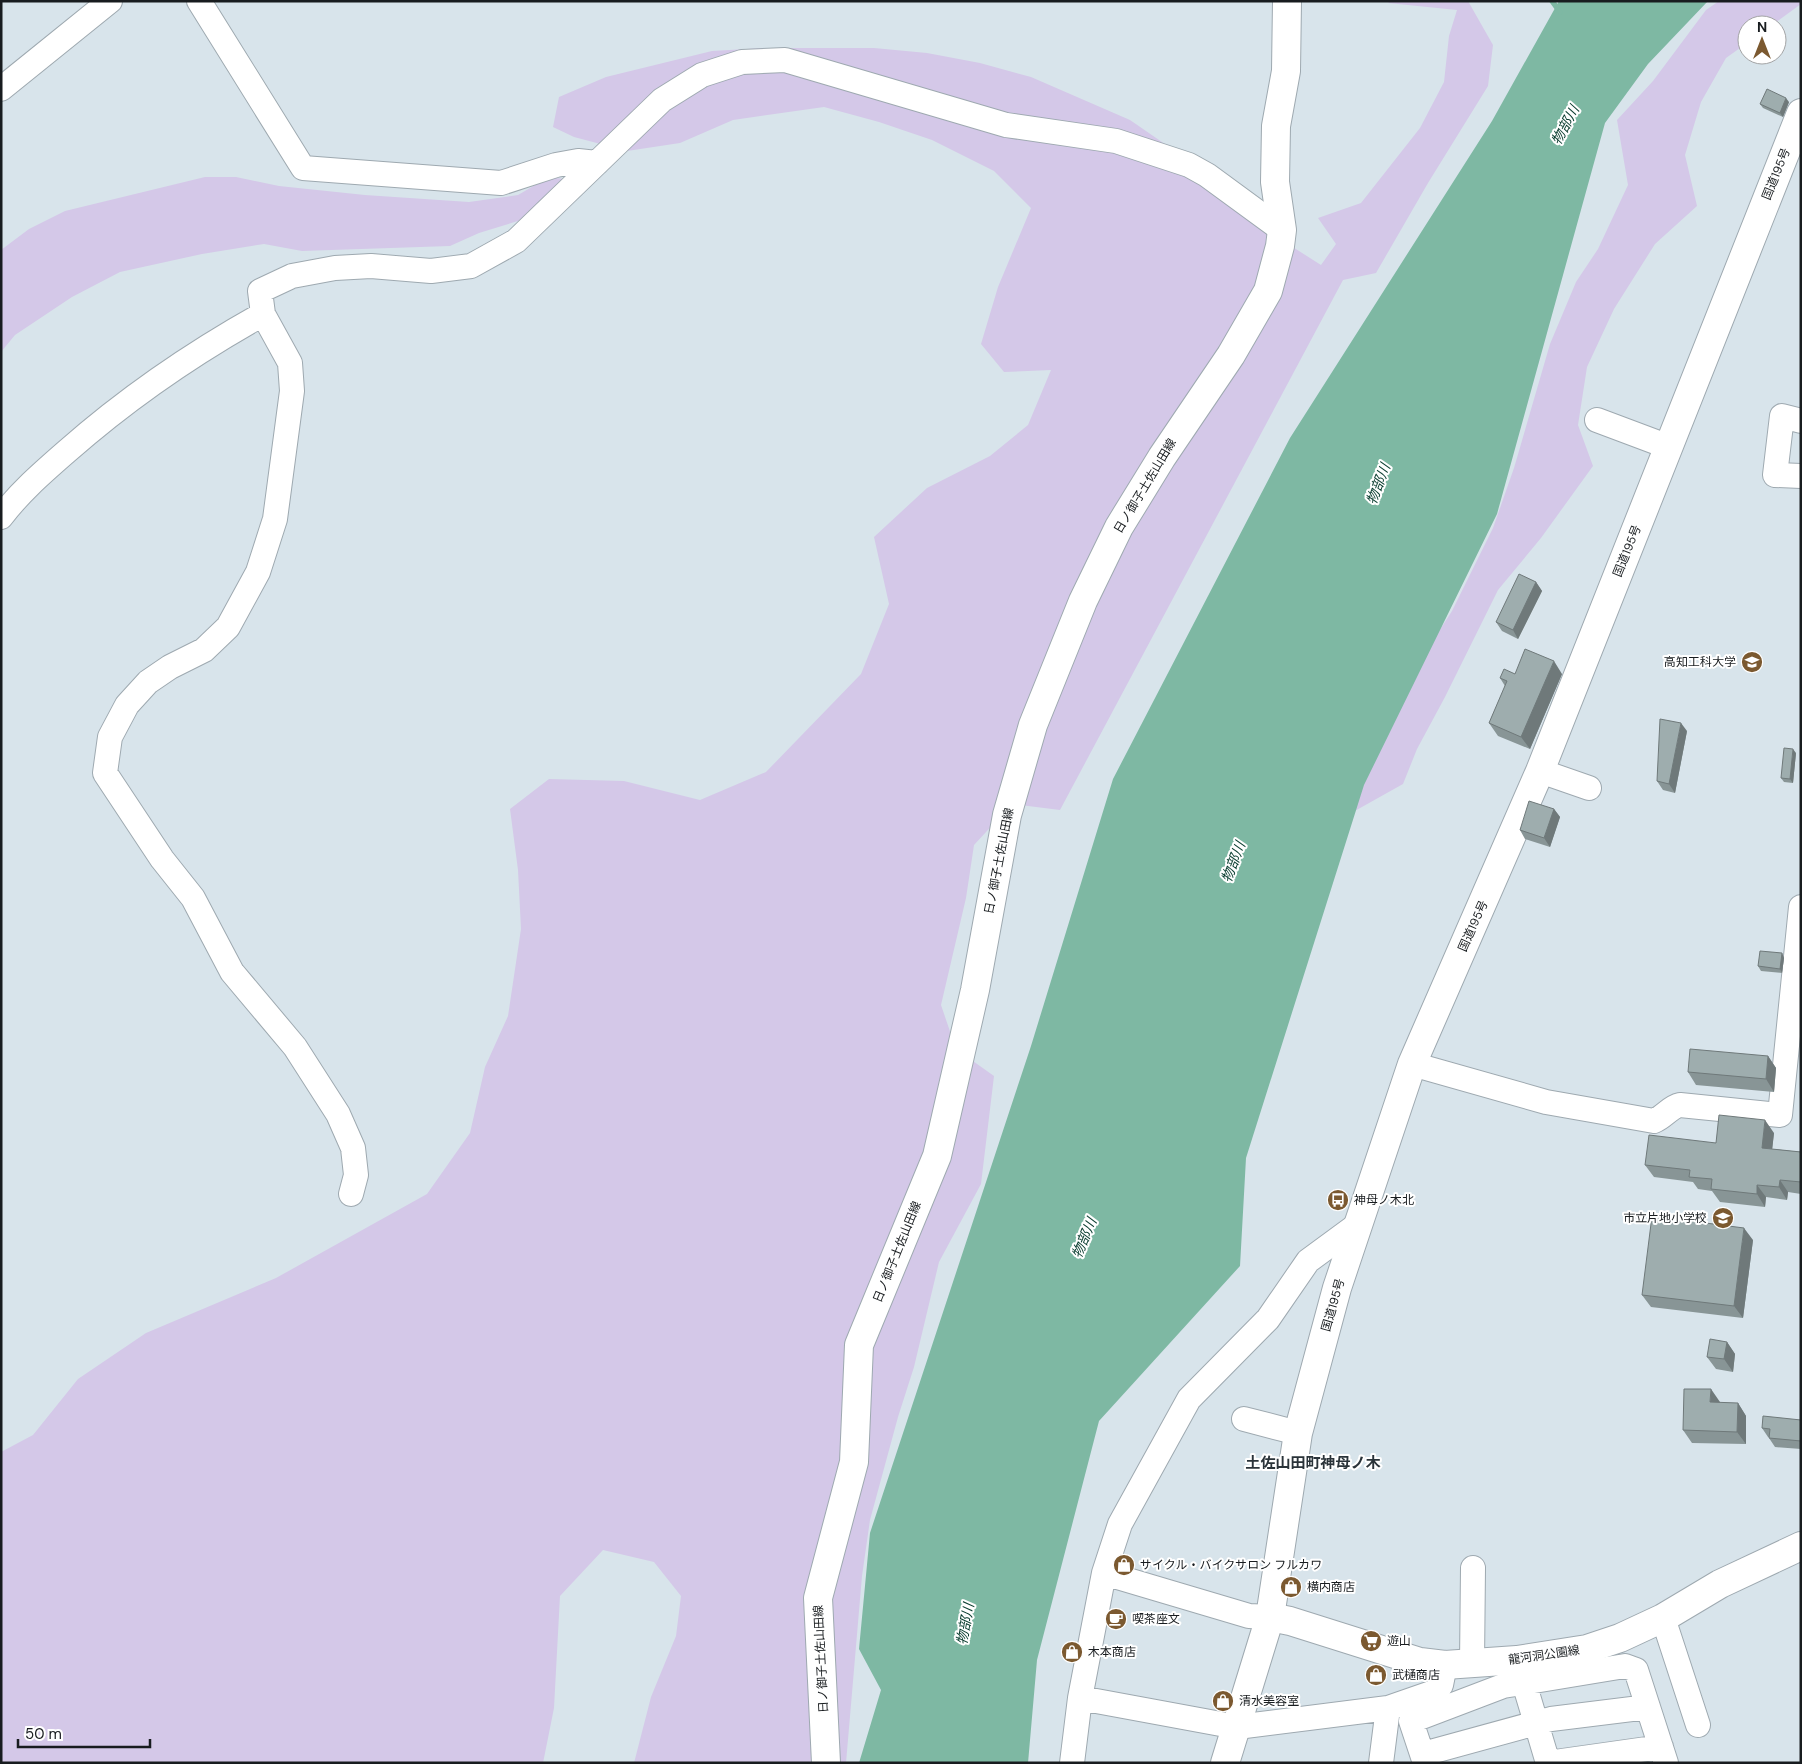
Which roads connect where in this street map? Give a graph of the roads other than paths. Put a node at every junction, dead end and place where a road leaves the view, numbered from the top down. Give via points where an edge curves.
1 (110, 1) edge
2 (199, 1) edge
3 (1287, 1) edge
4 (1, 89) edge
5 (1800, 119) edge
6 (597, 163) junction
7 (1282, 230) junction
8 (263, 314) junction
9 (1597, 420) dead end
10 (1801, 421) edge
11 (1668, 447) junction
12 (1801, 476) edge
13 (1, 517) edge
14 (1540, 771) junction
15 (1589, 788) dead end
16 (1801, 907) edge
17 (1412, 1064) junction
18 (351, 1194) dead end
19 (1357, 1226) junction
20 (1244, 1419) dead end
21 (1298, 1433) junction
22 (1801, 1546) edge
23 (1473, 1568) dead end
24 (1104, 1574) junction
25 (1270, 1617) junction
26 (1663, 1618) junction
27 (1459, 1664) junction
28 (1520, 1670) junction
29 (1080, 1698) junction
30 (1648, 1707) junction
31 (1388, 1708) junction
32 (1536, 1724) junction
33 (1697, 1725) dead end
34 (1237, 1727) junction
35 (1663, 1755) edge
36 (1424, 1759) edge
37 (826, 1763) edge
38 (1072, 1763) edge
39 (1225, 1763) edge
40 (1381, 1763) edge
41 (1548, 1763) edge

1 - 4 street
2 - 6 street via 303,168 501,183 556,165 578,161
3 - 7 main road, 日ノ御子土佐山田線 via 1286,71 1276,126 1275,182
5 - 11 main road, 国道195号
6 - 7 street via 662,100 702,75 742,62 785,60 1006,125 1116,141 1189,165
6 - 8 street via 516,241 471,266 431,271 371,266 335,268 292,276 260,291
7 - 37 main road, 日ノ御子土佐山田線 via 1268,291 1231,355 1119,527 1083,602 1033,725 1007,815 975,990 937,1156 859,1346 854,1462 818,1598
8 - 13 street via 188,359 104,419 19,494
8 - 18 street via 290,363 292,391 275,519 258,572 228,627 204,650 148,682 127,705 110,736 105,773 162,860 193,898 232,972 295,1047 338,1114 353,1148 356,1175
9 - 11 street
10 - 12 street via 1782,416 1775,475
11 - 14 main road, 国道195号
14 - 15 street
14 - 17 main road, 国道195号
16 - 17 street via 1780,1116 1680,1105 1654,1121 1546,1102
17 - 19 main road, 国道195号
19 - 21 main road, 国道195号
19 - 24 street via 1308,1261 1268,1319 1189,1399 1120,1524
20 - 21 street
21 - 25 main road, 国道195号
22 - 26 main road, 龍河洞公園線 via 1720,1584
23 - 27 street
24 - 25 street via 1249,1616
24 - 29 street
25 - 27 main road, 龍河洞公園線 via 1420,1662
25 - 34 main road, 国道195号
26 - 28 main road, 龍河洞公園線 via 1620,1638
26 - 33 street
27 - 28 main road, 龍河洞公園線
27 - 31 street via 1434,1692
28 - 30 street via 1625,1666 1636,1670
28 - 32 street
28 - 36 street via 1503,1686 1411,1721
29 - 34 street
29 - 38 street
30 - 32 street via 1551,1719
30 - 35 street
31 - 34 street
31 - 40 street
32 - 36 street
32 - 41 street
34 - 39 main road, 国道195号
35 - 41 street

